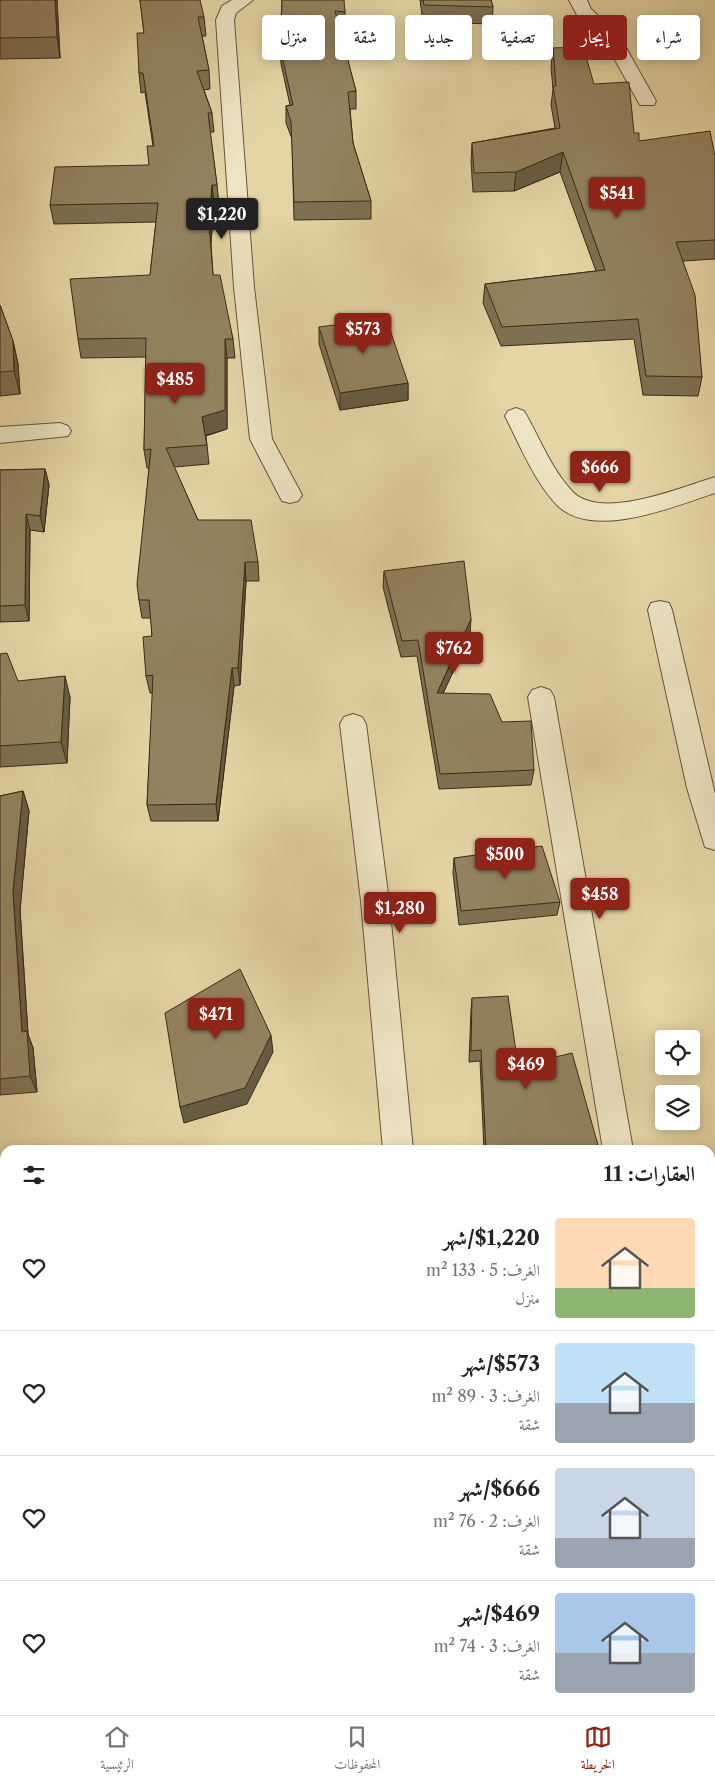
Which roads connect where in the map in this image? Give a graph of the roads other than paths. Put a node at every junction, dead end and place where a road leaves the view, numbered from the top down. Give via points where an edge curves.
1 (244, 0) edge
2 (578, 0) edge
3 (647, 101) dead end
4 (516, 416) dead end
5 (60, 431) dead end
6 (0, 435) edge
7 (715, 485) edge
8 (290, 494) dead end
9 (660, 610) dead end
10 (541, 697) dead end
11 (353, 724) dead end
12 (715, 839) edge
13 (398, 1145) edge
14 (617, 1145) edge

1 - 8 street via 228,10 225,20 244,287 261,439
2 - 3 street via 583,10 611,37
4 - 7 street via 562,496 574,506 596,512 624,510
5 - 6 street
9 - 12 street via 700,788
10 - 14 street
11 - 13 street via 376,901

